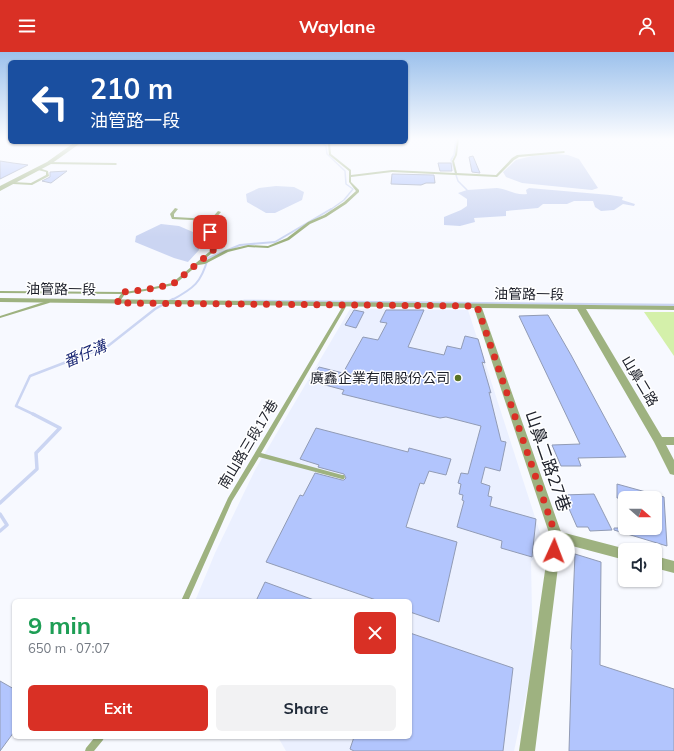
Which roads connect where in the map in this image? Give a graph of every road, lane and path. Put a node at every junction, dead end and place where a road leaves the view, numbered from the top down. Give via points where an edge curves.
1 (34, 172) edge
2 (46, 172) edge
3 (350, 172) edge
4 (387, 172) edge
5 (412, 172) edge
6 (501, 172) edge
7 (456, 173) joint
8 (350, 176) junction
9 (13, 183) junction
10 (0, 189) edge
11 (176, 209) dead end
12 (219, 212) dead end
13 (212, 220) junction
14 (197, 264) junction
15 (0, 292) edge
16 (124, 292) junction
17 (0, 300) edge
18 (48, 302) junction
19 (117, 303) junction
20 (345, 305) junction
21 (477, 306) junction
22 (580, 307) junction
23 (674, 308) edge
24 (0, 317) edge
25 (659, 441) junction
26 (674, 441) edge
27 (257, 454) junction
28 (674, 471) edge
29 (342, 478) dead end
30 (556, 536) junction
31 (618, 552) edge
32 (662, 564) edge
33 (674, 567) edge
34 (185, 599) edge
35 (99, 739) edge
36 (92, 750) edge
37 (527, 751) edge

1 - 9 street
2 - 9 lane via 48,174 32,184
3 - 8 lane
4 - 8 lane
5 - 7 lane
6 - 7 lane via 497,176
8 - 14 lane via 350,182 358,191 345,203 309,223 288,239 268,247 248,246 227,251
9 - 10 street
11 - 13 lane via 172,214 173,218
12 - 13 lane
13 - 14 lane via 210,232 220,241 216,248
14 - 16 lane via 173,284
15 - 16 lane
16 - 19 lane
17 - 18 street, 油管路一段
18 - 19 street, 油管路一段
18 - 24 lane
19 - 20 street, 油管路一段
20 - 21 street, 油管路一段
20 - 27 lane, 南山路三段17巷
21 - 22 street, 油管路一段
21 - 30 street, 山鼻二路27巷
22 - 23 street, 油管路一段
22 - 25 street, 山鼻二路
25 - 26 street
25 - 28 street, 山鼻二路
27 - 29 lane
27 - 34 lane, 南山路三段17巷 via 219,521
30 - 31 street
30 - 37 street, 山鼻二路27巷
32 - 33 street
35 - 36 lane

